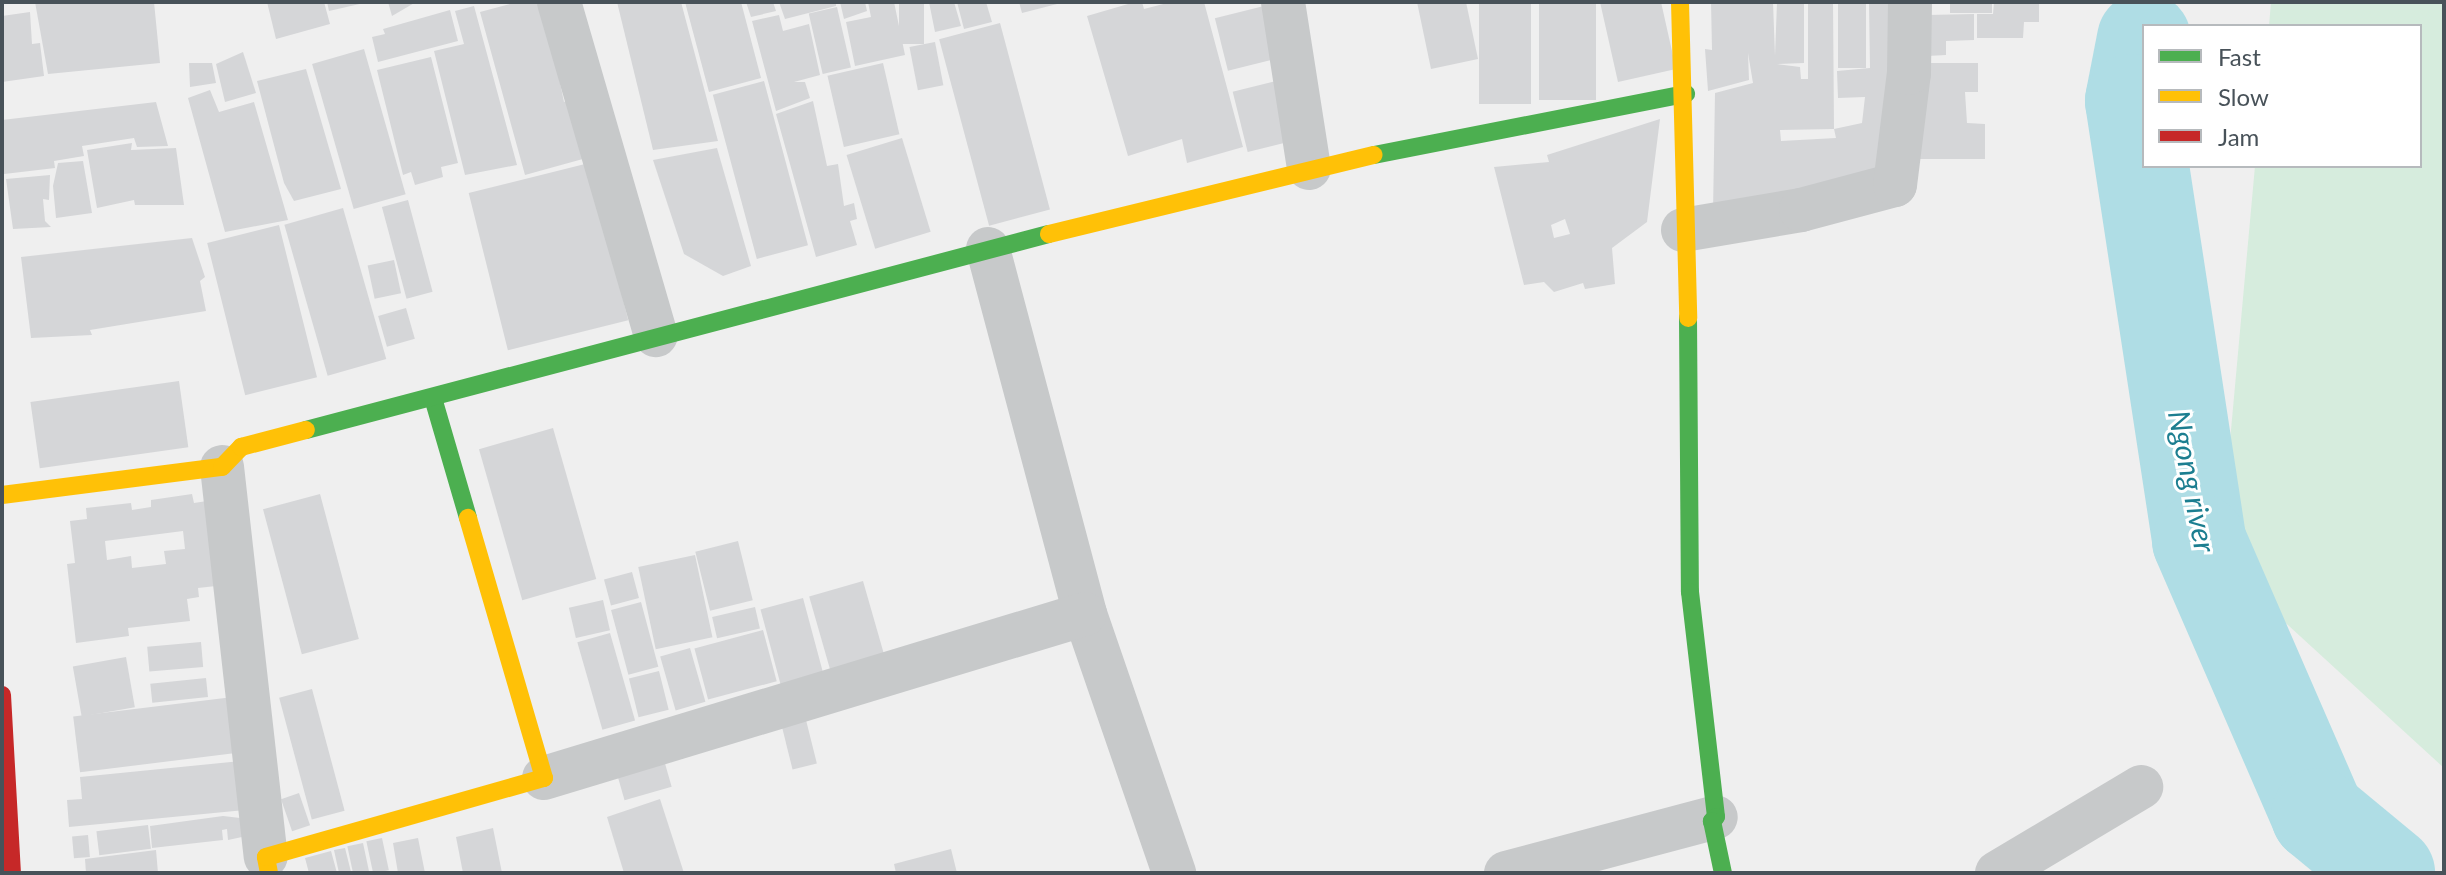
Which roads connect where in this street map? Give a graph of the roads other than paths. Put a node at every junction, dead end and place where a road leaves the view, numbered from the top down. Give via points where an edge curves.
1 (559, 2) edge
2 (1283, 2) edge
3 (1680, 2) edge
4 (1910, 2) edge
5 (1686, 94) junction
6 (1309, 168) junction
7 (1683, 230) junction
8 (988, 249) junction
9 (656, 335) junction
10 (433, 398) junction
11 (222, 467) junction
12 (2, 495) edge
13 (1085, 614) junction
14 (2, 695) edge
15 (544, 778) junction
16 (2141, 787) dead end
17 (1716, 817) junction
18 (268, 865) edge
19 (12, 873) edge
20 (1174, 873) edge
21 (1506, 873) edge
22 (1723, 873) edge
23 (1997, 873) edge

1 - 9 street
2 - 6 street
3 - 5 street
4 - 7 street via 1909,73 1895,185 1801,210
5 - 6 street
5 - 7 street
6 - 8 street
7 - 17 street via 1690,592
8 - 9 street
8 - 13 street
9 - 10 street
10 - 11 street via 241,447
10 - 15 street
11 - 12 street
11 - 18 street
13 - 15 street
13 - 20 street
14 - 19 street
15 - 18 street
16 - 23 street
17 - 21 street
17 - 22 street via 1712,821

